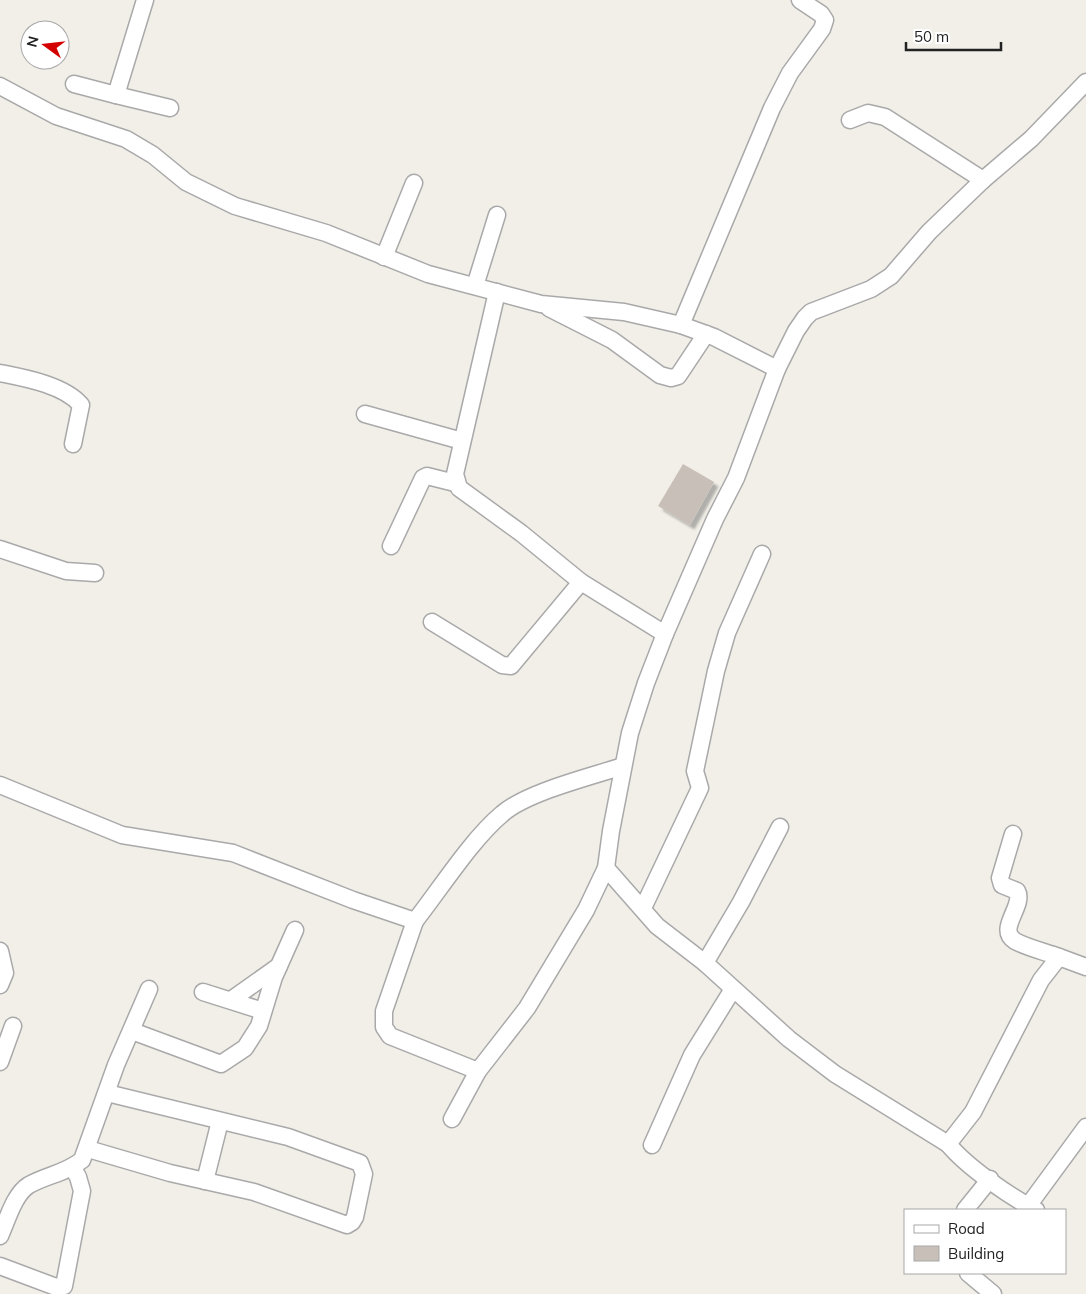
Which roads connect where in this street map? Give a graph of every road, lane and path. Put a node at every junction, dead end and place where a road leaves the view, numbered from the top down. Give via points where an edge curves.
1 (145, 0) edge
2 (800, 0) edge
3 (1086, 82) edge
4 (74, 84) dead end
5 (0, 86) edge
6 (116, 95) junction
7 (170, 108) dead end
8 (850, 120) dead end
9 (983, 180) junction
10 (414, 183) dead end
11 (497, 215) dead end
12 (384, 257) junction
13 (475, 286) junction
14 (497, 292) junction
15 (541, 304) junction
16 (681, 325) junction
17 (706, 334) junction
18 (777, 369) junction
19 (0, 373) edge
20 (365, 414) dead end
21 (462, 441) junction
22 (73, 444) dead end
23 (455, 482) junction
24 (392, 546) dead end
25 (0, 549) edge
26 (762, 554) dead end
27 (96, 573) dead end
28 (581, 582) junction
29 (432, 622) dead end
30 (665, 634) junction
31 (623, 766) junction
32 (0, 785) edge
33 (780, 827) dead end
34 (1013, 834) dead end
35 (606, 868) junction
36 (643, 908) junction
37 (415, 921) junction
38 (295, 930) dead end
39 (0, 951) edge
40 (1059, 957) junction
41 (705, 963) junction
42 (279, 966) junction
43 (1086, 967) edge
44 (0, 985) edge
45 (149, 989) dead end
46 (733, 989) junction
47 (203, 992) dead end
48 (231, 1000) junction
49 (263, 1011) junction
50 (13, 1026) dead end
51 (132, 1031) junction
52 (0, 1062) edge
53 (478, 1071) junction
54 (107, 1093) junction
55 (452, 1119) dead end
56 (220, 1121) junction
57 (1086, 1126) edge
58 (948, 1144) junction
59 (652, 1145) dead end
60 (88, 1149) junction
61 (73, 1168) junction
62 (990, 1179) junction
63 (205, 1181) junction
64 (1032, 1208) edge
65 (966, 1209) edge
66 (0, 1236) edge
67 (0, 1266) edge
68 (969, 1274) edge
69 (983, 1290) edge

1 - 6 street
2 - 16 street via 821,14 824,20 822,29 790,72 772,108
3 - 9 street via 1031,139
4 - 6 street
5 - 12 street via 56,116 126,139 153,154 186,182 234,206 326,233
6 - 7 street
8 - 9 street via 868,114 885,117
9 - 18 street via 881,284 812,312 805,318
10 - 12 street
11 - 13 street
12 - 13 street via 428,274
13 - 14 street
14 - 15 street
14 - 21 street
15 - 16 street via 624,312
15 - 17 street via 612,340 660,375 671,378 678,376
16 - 17 street
17 - 18 street
18 - 30 street via 736,478
19 - 22 street via 46,386 77,400 81,414
20 - 21 street
21 - 23 street
23 - 24 street via 423,478
23 - 28 street via 467,495
25 - 27 street via 66,570
26 - 36 street via 727,633 716,671 696,771 700,788
28 - 29 street via 511,666 502,665
28 - 30 street
30 - 31 street via 630,733
31 - 35 street
31 - 37 street via 530,799 503,813 482,834
32 - 37 street via 122,835 233,853
33 - 41 street
34 - 40 street via 1000,878 1002,885 1019,894 1009,934 1016,941
35 - 36 street
35 - 53 street via 586,910 527,1008
36 - 41 street via 657,926
37 - 53 street via 384,1010 384,1027 390,1036
38 - 42 street
39 - 44 street via 5,972
40 - 43 street
40 - 58 street via 1042,980 973,1112
41 - 46 street
42 - 48 street
42 - 49 street
45 - 51 street
46 - 58 street via 789,1039 835,1074
46 - 59 street via 692,1055
47 - 48 street
48 - 49 street
49 - 51 street via 251,1041 221,1064
50 - 52 street
51 - 54 street
53 - 55 street
54 - 56 street
54 - 60 street
56 - 63 street
56 - 63 street via 288,1137 360,1163 364,1174 354,1217 347,1225 254,1192
57 - 64 street
58 - 62 street
60 - 61 street
60 - 63 street
61 - 66 street via 29,1186 19,1195
61 - 67 street via 82,1191 64,1286 56,1287
62 - 64 street
62 - 65 street
68 - 69 street

